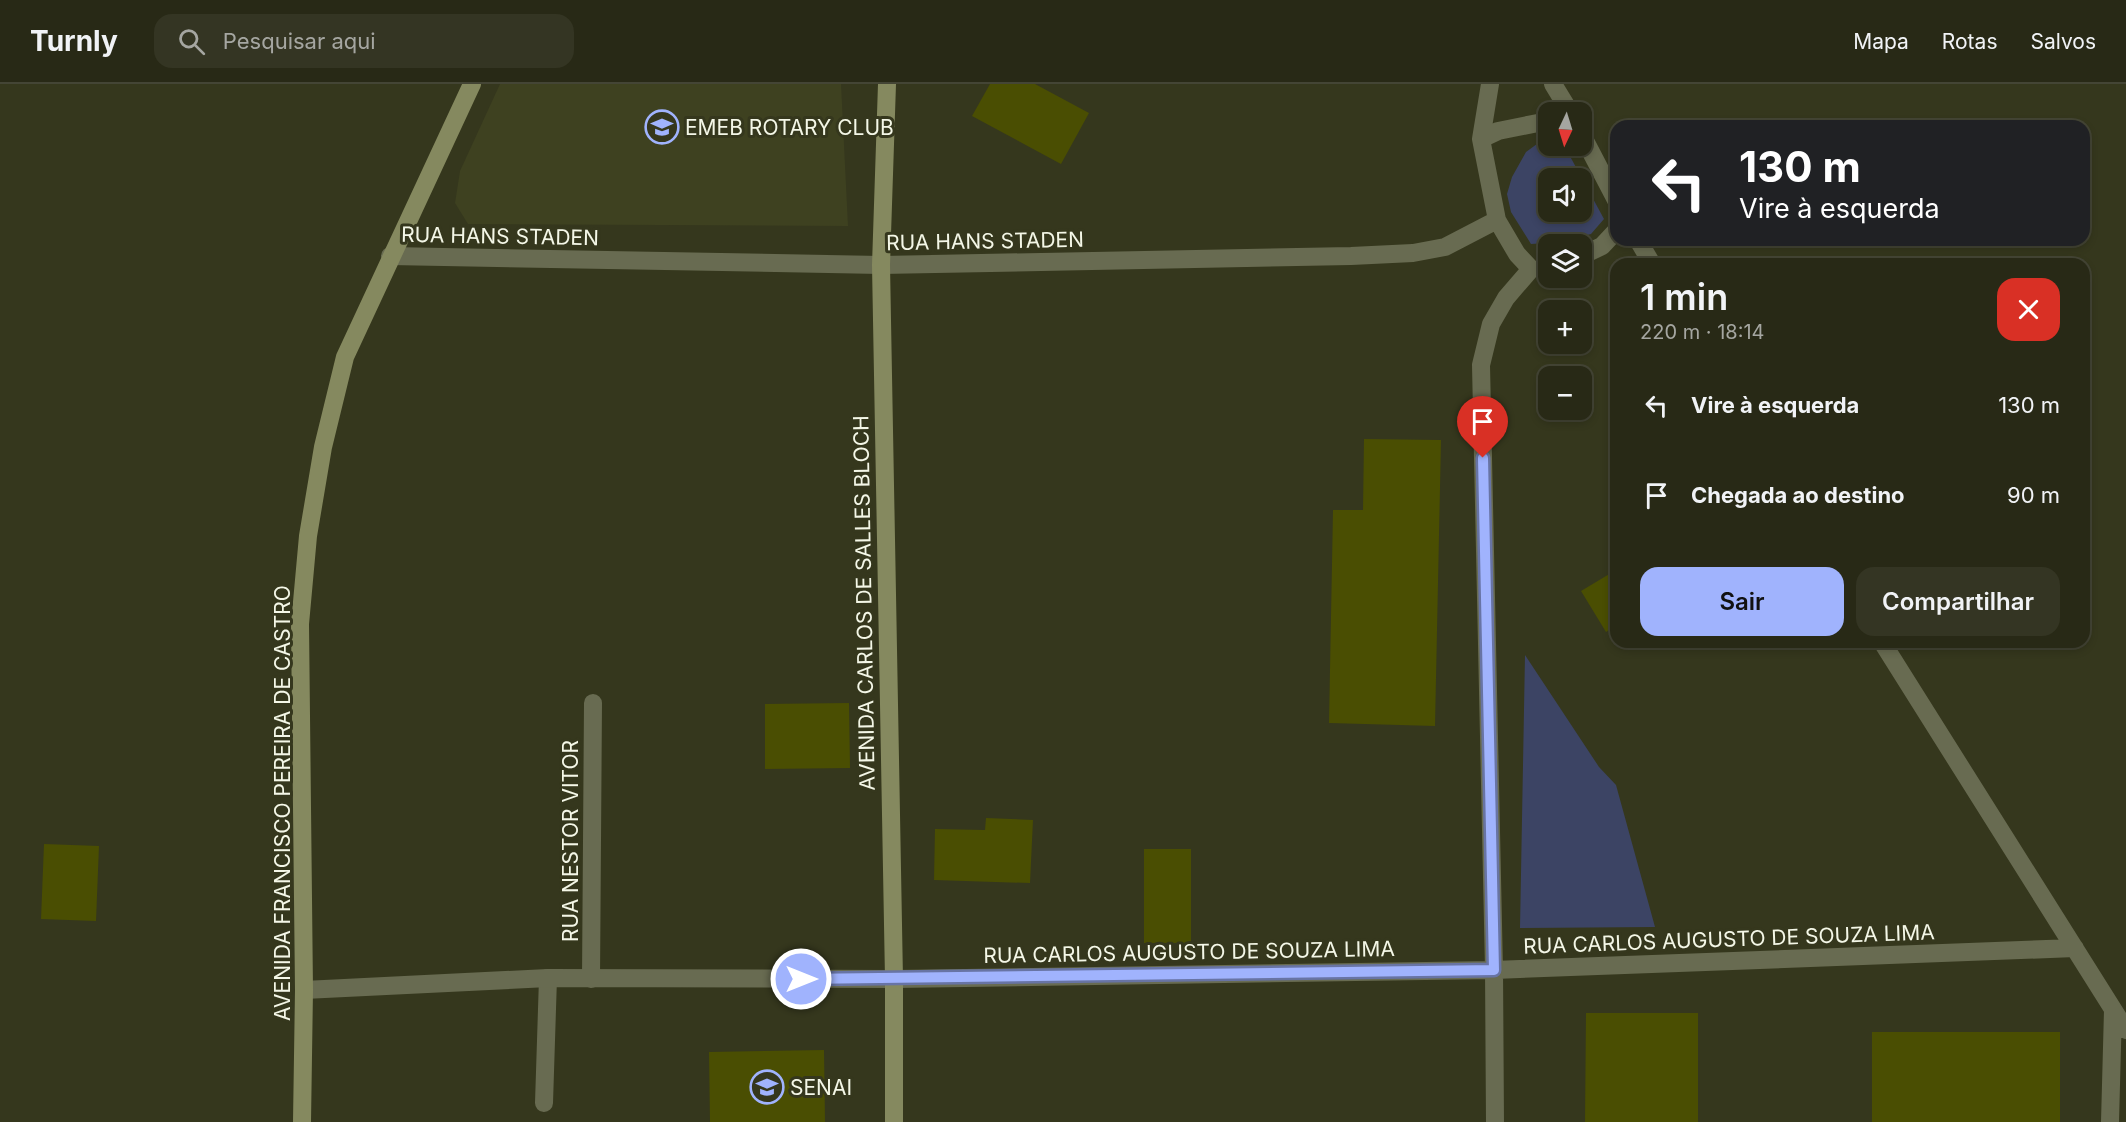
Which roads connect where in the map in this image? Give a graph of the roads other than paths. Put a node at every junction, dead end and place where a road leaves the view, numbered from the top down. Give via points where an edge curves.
1 (472, 84) edge
2 (887, 84) edge
3 (1490, 84) edge
4 (1553, 84) edge
5 (1564, 102) edge
6 (1538, 123) edge
7 (1480, 139) junction
8 (1592, 154) edge
9 (1610, 189) edge
10 (1497, 220) junction
11 (1610, 237) edge
12 (1592, 251) edge
13 (390, 256) junction
14 (881, 265) junction
15 (1538, 266) edge
16 (1538, 268) edge
17 (1886, 648) edge
18 (593, 703) dead end
19 (2075, 948) junction
20 (1494, 970) junction
21 (548, 978) junction
22 (894, 979) junction
23 (591, 980) junction
24 (304, 990) junction
25 (2113, 1010) junction
26 (2126, 1030) edge
27 (544, 1103) dead end
28 (302, 1122) edge
29 (894, 1122) edge
30 (1495, 1122) edge
31 (2110, 1122) edge

1 - 13 street, AVENIDA FRANCISCO PEREIRA DE CASTRO
2 - 14 street, AVENIDA CARLOS DE SALLES BLOCH
3 - 7 street
4 - 5 street
6 - 7 street
7 - 10 street
8 - 9 street
10 - 14 street, RUA HANS STADEN via 1445,247 1413,254
10 - 15 street via 1517,254
11 - 12 street
13 - 14 street, RUA HANS STADEN
13 - 24 street, AVENIDA FRANCISCO PEREIRA DE CASTRO via 345,357 323,447 308,536 300,624
14 - 22 street, AVENIDA CARLOS DE SALLES BLOCH
16 - 20 street via 1506,298 1491,324 1481,365
17 - 19 street
18 - 23 street, RUA NESTOR VITOR
19 - 20 street, RUA CARLOS AUGUSTO DE SOUZA LIMA
19 - 25 street
20 - 22 street, RUA CARLOS AUGUSTO DE SOUZA LIMA
20 - 30 street
21 - 23 street, RUA CARLOS AUGUSTO DE SOUZA LIMA
21 - 24 street, RUA CARLOS AUGUSTO DE SOUZA LIMA
21 - 27 street
22 - 23 street, RUA CARLOS AUGUSTO DE SOUZA LIMA
22 - 29 street, AVENIDA CARLOS DE SALLES BLOCH
24 - 28 street, AVENIDA FRANCISCO PEREIRA DE CASTRO
25 - 26 street
25 - 31 street

